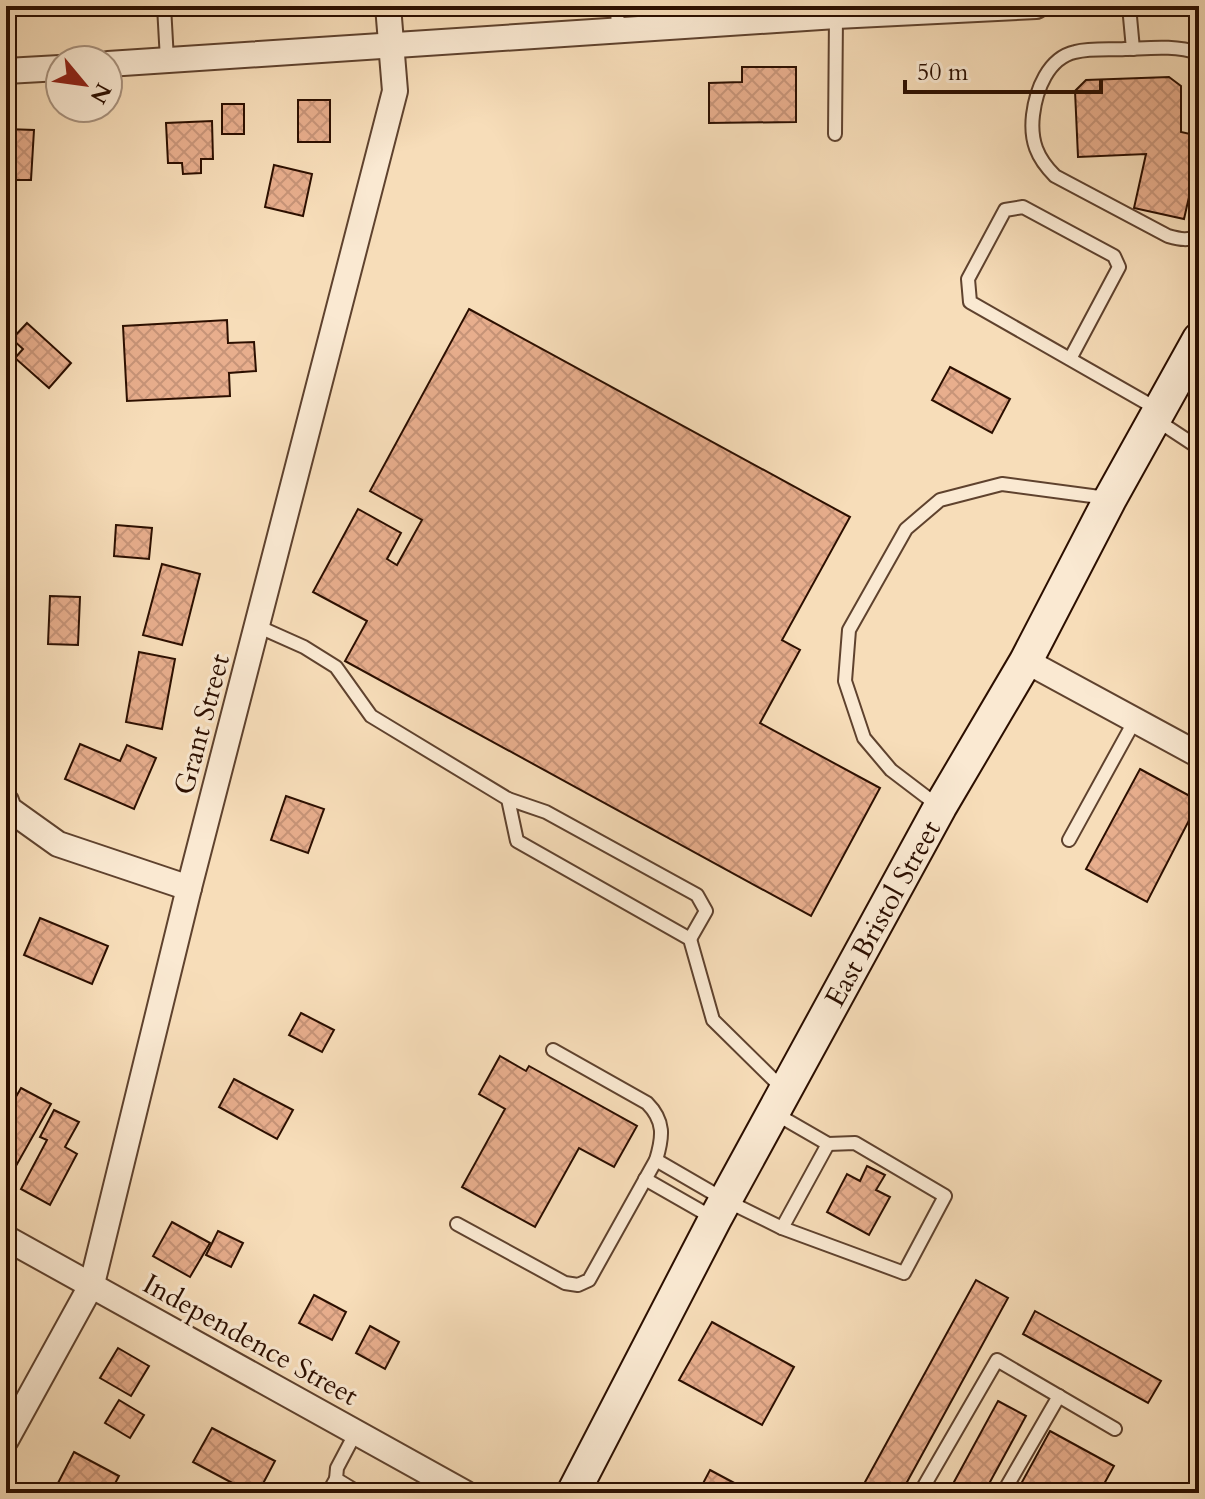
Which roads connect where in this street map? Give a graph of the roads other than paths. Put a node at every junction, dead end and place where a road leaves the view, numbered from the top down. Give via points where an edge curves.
1 (164, 6) edge
2 (388, 6) edge
3 (617, 6) edge
4 (1036, 6) edge
5 (1129, 6) edge
6 (835, 11) edge
7 (618, 31) junction
8 (391, 45) junction
9 (1133, 49) junction
10 (1199, 53) edge
11 (167, 60) junction
12 (124, 63) edge
13 (44, 69) edge
14 (6, 71) edge
15 (835, 134) dead end
16 (1199, 234) edge
17 (1199, 339) edge
18 (1070, 359) junction
19 (1157, 414) junction
20 (1199, 448) edge
21 (1110, 499) junction
22 (257, 626) junction
23 (1026, 661) junction
24 (1135, 720) junction
25 (1199, 755) edge
26 (508, 799) junction
27 (6, 801) edge
28 (940, 807) junction
29 (1069, 840) dead end
30 (189, 888) junction
31 (690, 939) junction
32 (553, 1050) dead end
33 (779, 1101) junction
34 (828, 1144) junction
35 (656, 1160) junction
36 (645, 1179) junction
37 (720, 1209) junction
38 (457, 1224) dead end
39 (782, 1228) junction
40 (6, 1238) edge
41 (92, 1284) junction
42 (1059, 1396) junction
43 (1115, 1429) dead end
44 (356, 1432) junction
45 (6, 1440) edge
46 (336, 1479) junction
47 (449, 1489) edge
48 (328, 1493) edge
49 (359, 1493) edge
50 (573, 1493) edge
51 (920, 1493) edge
52 (1003, 1493) edge

1 - 11 lane
2 - 8 street, Grant Street
3 - 7 lane
4 - 6 street
5 - 9 lane
6 - 7 street
6 - 15 lane
7 - 8 street
8 - 11 street
8 - 22 street, Grant Street via 395,91
9 - 10 lane via 1178,46
9 - 16 lane via 1074,52 1055,64 1035,101 1034,147 1041,162 1075,188 1168,236 1181,240
11 - 12 street
13 - 14 street
17 - 19 main road, East Bristol Street
18 - 18 lane via 970,302 968,279 1005,210 1023,207 1114,256 1119,267
18 - 19 lane
19 - 20 lane
19 - 21 main road, East Bristol Street
21 - 23 main road, East Bristol Street
21 - 28 lane via 1002,484 940,500 906,529 849,630 845,681 864,738 891,770
22 - 26 lane via 336,667 371,716
22 - 30 street, Grant Street
23 - 24 street
23 - 28 main road, East Bristol Street
24 - 25 street
24 - 29 lane
26 - 31 lane via 517,841
26 - 31 lane via 546,812 697,895 706,911
27 - 30 street via 9,809 58,844
28 - 33 main road, East Bristol Street
30 - 41 street, Grant Street
31 - 33 lane via 713,1020
32 - 35 lane via 656,1112 662,1125
33 - 34 lane
33 - 37 main road, East Bristol Street
34 - 39 lane
34 - 39 lane via 855,1143 945,1196 904,1273
35 - 36 lane
35 - 37 lane
36 - 37 lane
36 - 38 lane via 589,1280 578,1285 565,1283
37 - 39 lane
37 - 50 main road, East Bristol Street
40 - 41 street, Independence Street
41 - 44 street, Independence Street
41 - 45 street, Grant Street
42 - 43 lane
42 - 51 lane via 997,1360
42 - 52 lane
44 - 46 lane
44 - 47 street, Independence Street
46 - 48 lane
46 - 49 lane

